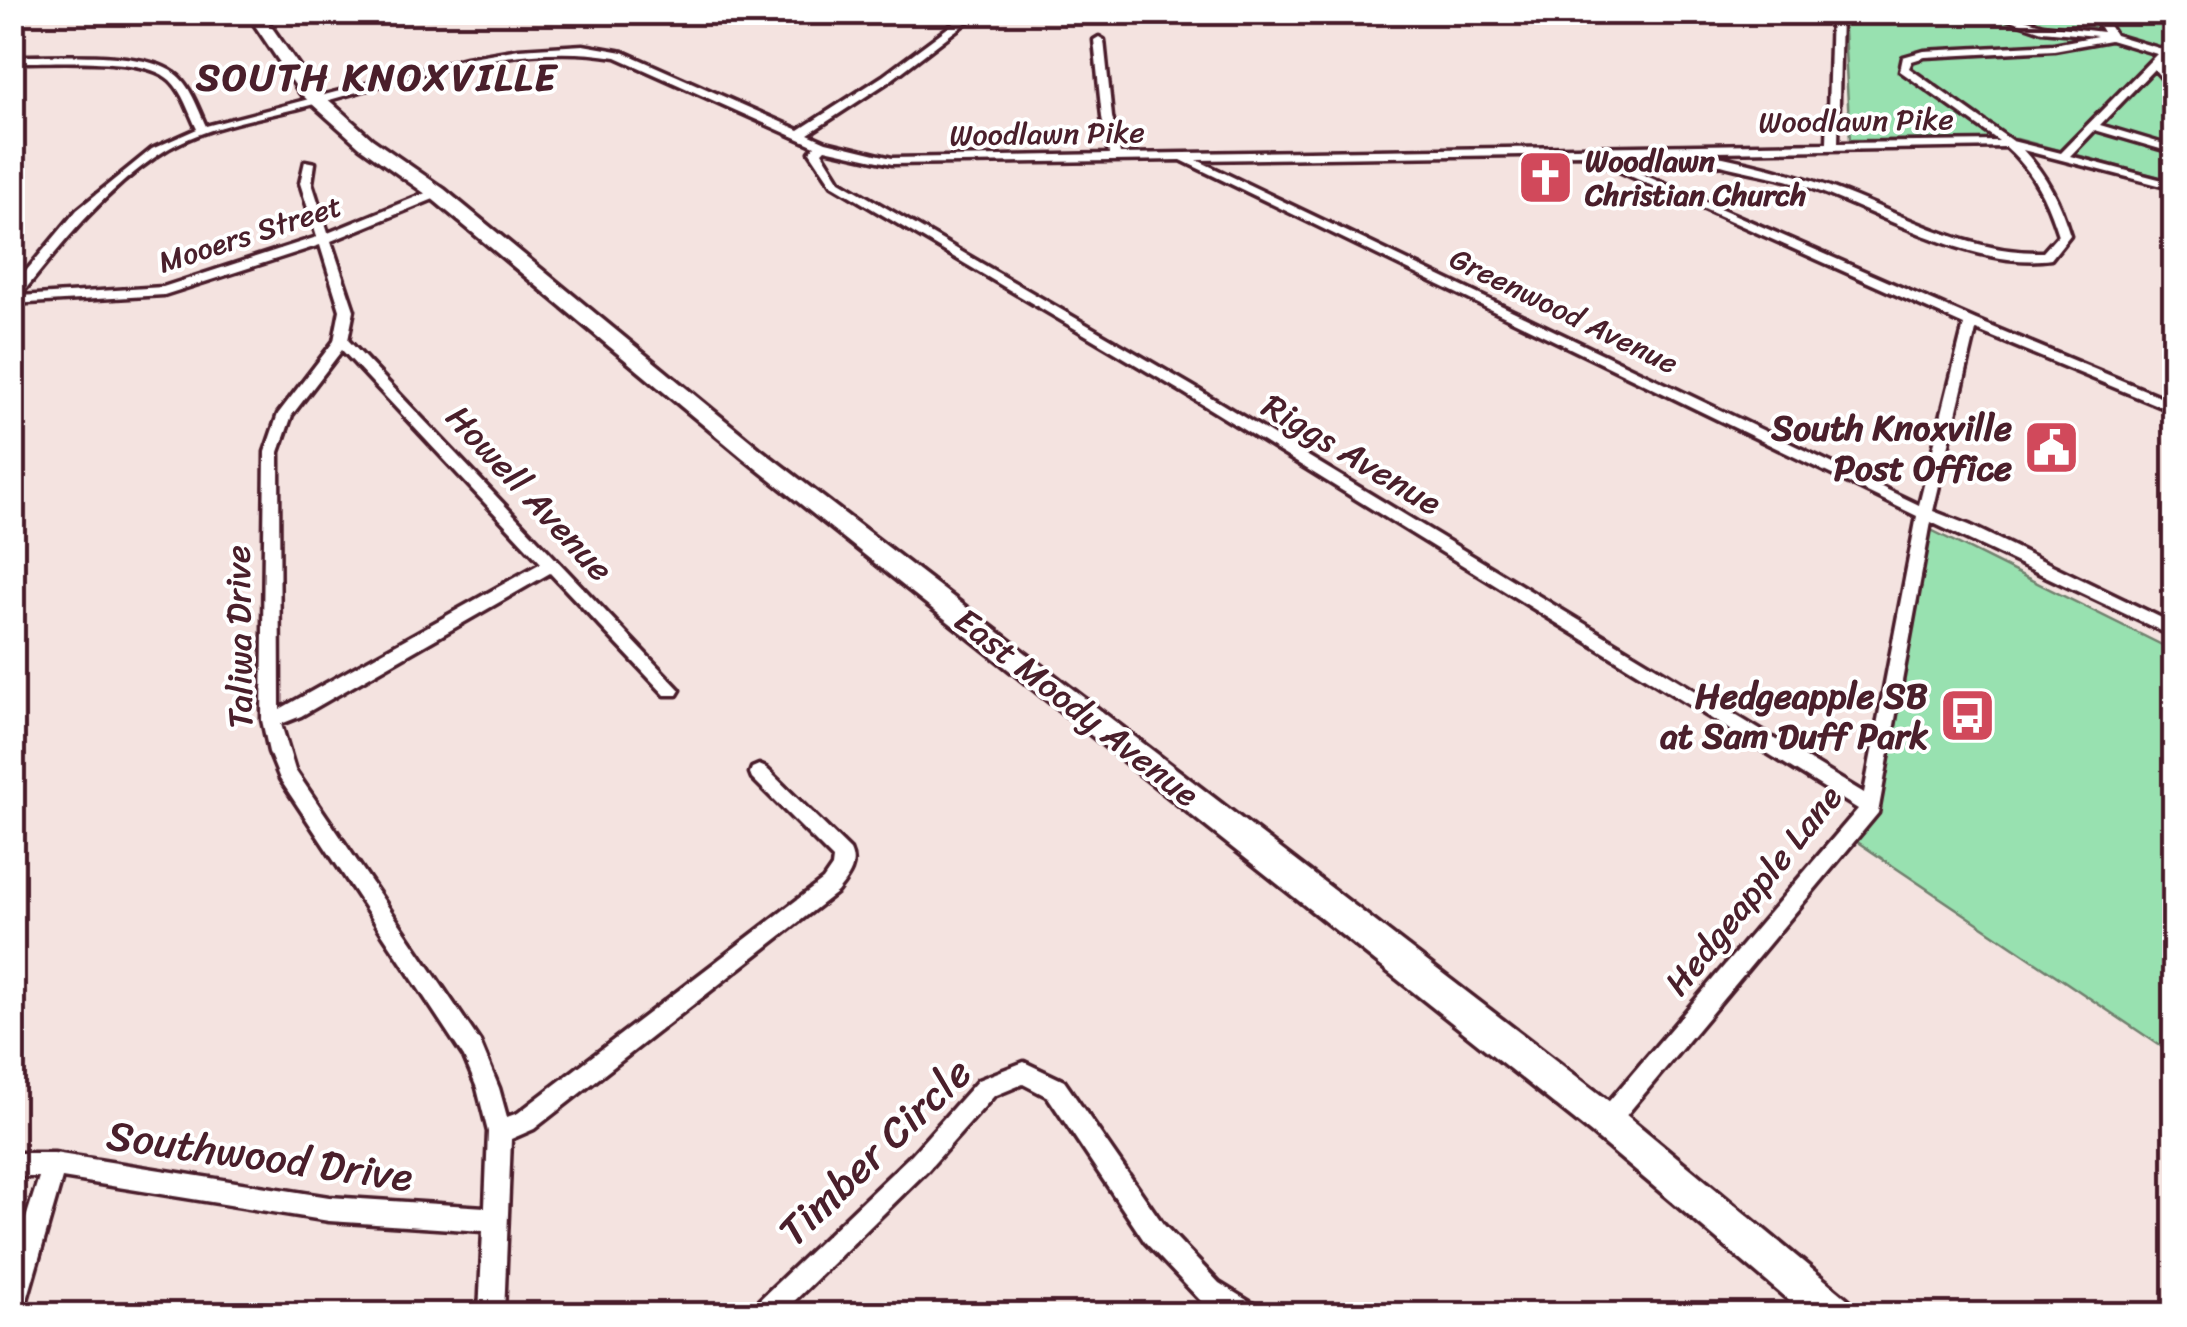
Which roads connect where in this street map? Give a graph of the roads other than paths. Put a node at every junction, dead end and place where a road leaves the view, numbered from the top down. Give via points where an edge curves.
1 (252, 12) edge
2 (270, 12) edge
3 (976, 12) edge
4 (1591, 12) edge
5 (1608, 12) edge
6 (1836, 12) edge
7 (1991, 12) edge
8 (2096, 12) edge
9 (2111, 37) junction
10 (1099, 40) dead end
11 (2172, 49) edge
12 (12, 60) edge
13 (2138, 81) junction
14 (2174, 86) edge
15 (320, 99) junction
16 (2093, 126) junction
17 (203, 130) junction
18 (799, 135) junction
19 (2012, 144) junction
20 (822, 145) junction
21 (1832, 147) junction
22 (1667, 149) junction
23 (2174, 150) edge
24 (1580, 151) junction
25 (2063, 156) junction
26 (1181, 157) junction
27 (1115, 158) junction
28 (309, 164) dead end
29 (2174, 186) edge
30 (437, 193) junction
31 (326, 239) junction
32 (12, 299) edge
33 (1970, 323) junction
34 (341, 341) junction
35 (2174, 407) edge
36 (1925, 514) junction
37 (552, 564) junction
38 (2174, 631) edge
39 (670, 690) dead end
40 (272, 720) junction
41 (759, 773) dead end
42 (1871, 807) junction
43 (1606, 1122) junction
44 (500, 1132) junction
45 (54, 1164) junction
46 (12, 1165) edge
47 (496, 1219) junction
48 (12, 1306) edge
49 (1829, 1312) edge
50 (492, 1314) edge
51 (762, 1314) edge
52 (1246, 1314) edge

1 - 15 main road, East Moody Avenue
2 - 15 main road via 323,87
3 - 18 street
4 - 5 street
6 - 21 street
7 - 9 street via 2042,28
8 - 9 street
9 - 11 street
9 - 19 street via 1906,59 1904,70 1915,79
10 - 27 street
11 - 13 street
11 - 14 street via 2158,69
12 - 17 street via 160,69 176,79
13 - 14 street via 2156,78
13 - 16 street
15 - 17 street, Woodlawn Pike
15 - 18 street, Woodlawn Pike via 466,62 583,48 619,54
15 - 30 main road, East Moody Avenue
16 - 23 street
16 - 25 street
17 - 32 street, Woodlawn Pike via 156,150 120,178 81,213
18 - 20 street, Woodlawn Pike
19 - 21 street, Woodlawn Pike
19 - 22 street via 2056,201 2064,235 2047,256 2010,257 1824,188
19 - 25 street, Woodlawn Pike
20 - 27 street, Woodlawn Pike via 892,161
20 - 42 street, Riggs Avenue via 816,152 836,183
21 - 22 street, Woodlawn Pike
22 - 24 street, Woodlawn Pike
24 - 26 street, Woodlawn Pike
24 - 33 street
25 - 29 street, Woodlawn Pike
26 - 27 street, Woodlawn Pike
26 - 36 street, Greenwood Avenue
28 - 31 street via 306,183
30 - 31 street, Mooers Street
30 - 43 main road, East Moody Avenue via 752,453
31 - 32 street, Mooers Street via 164,291
31 - 34 street via 347,310
33 - 35 street
33 - 36 street, Hedgeapple Lane
34 - 37 street, Howell Avenue
34 - 40 street, Taliwa Drive via 284,414 272,452
36 - 38 street, Greenwood Avenue
36 - 42 street, Hedgeapple Lane
37 - 39 street, Howell Avenue
37 - 40 street
40 - 44 street, Taliwa Drive via 287,774 472,1050
41 - 44 street via 843,856 842,870 830,886 526,1121
42 - 43 street, Hedgeapple Lane
43 - 49 main road, East Moody Avenue
44 - 47 street, Taliwa Drive
45 - 46 street, Southwood Drive
45 - 47 street, Southwood Drive via 323,1210
45 - 48 street
47 - 50 street, Taliwa Drive
51 - 52 street, Timber Circle via 920,1162 986,1088 1024,1074 1056,1089 1154,1233 1210,1292

